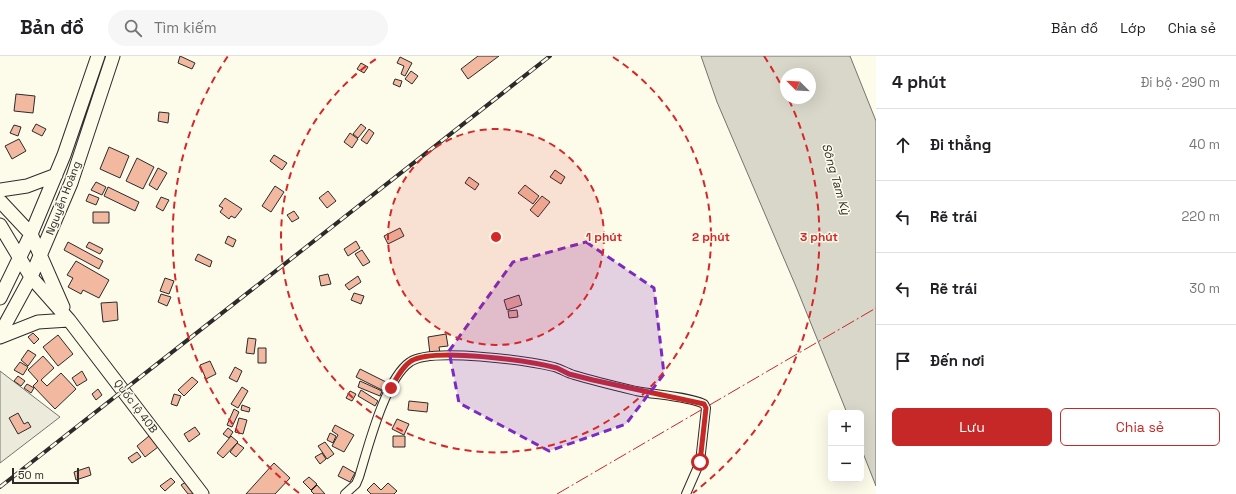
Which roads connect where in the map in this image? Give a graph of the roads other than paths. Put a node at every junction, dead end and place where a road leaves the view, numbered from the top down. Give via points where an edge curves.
1 (98, 56) edge
2 (113, 56) edge
3 (121, 56) edge
4 (93, 116) junction
5 (56, 175) junction
6 (0, 190) edge
7 (0, 201) edge
8 (0, 226) edge
9 (31, 234) junction
10 (40, 257) junction
11 (19, 258) junction
12 (31, 277) junction
13 (0, 298) edge
14 (69, 320) junction
15 (0, 334) edge
16 (0, 337) edge
17 (202, 494) edge
18 (345, 494) edge
19 (686, 494) edge

1 - 5 highway, Nguyễn Hoàng
2 - 4 highway, Nguyễn Hoàng
3 - 4 highway
4 - 10 highway, Nguyễn Hoàng via 71,183
5 - 6 highway via 32,185
5 - 9 highway, Nguyễn Hoàng
7 - 9 highway, Quốc lộ 40B
8 - 11 highway
9 - 10 highway, Quốc lộ 40B
9 - 11 highway, Nguyễn Hoàng
10 - 12 highway, Nguyễn Hoàng
10 - 14 highway, Quốc lộ 40B
11 - 12 highway, Quốc lộ 40B
11 - 13 highway, Nguyễn Hoàng
12 - 14 highway, Quốc lộ 40B
12 - 15 highway, Nguyễn Hoàng
14 - 16 highway via 38,322
14 - 17 highway, Quốc lộ 40B
18 - 19 street via 360,478 385,399 405,367 417,359 449,355 552,366 569,374 593,380 704,404 706,408 700,462

